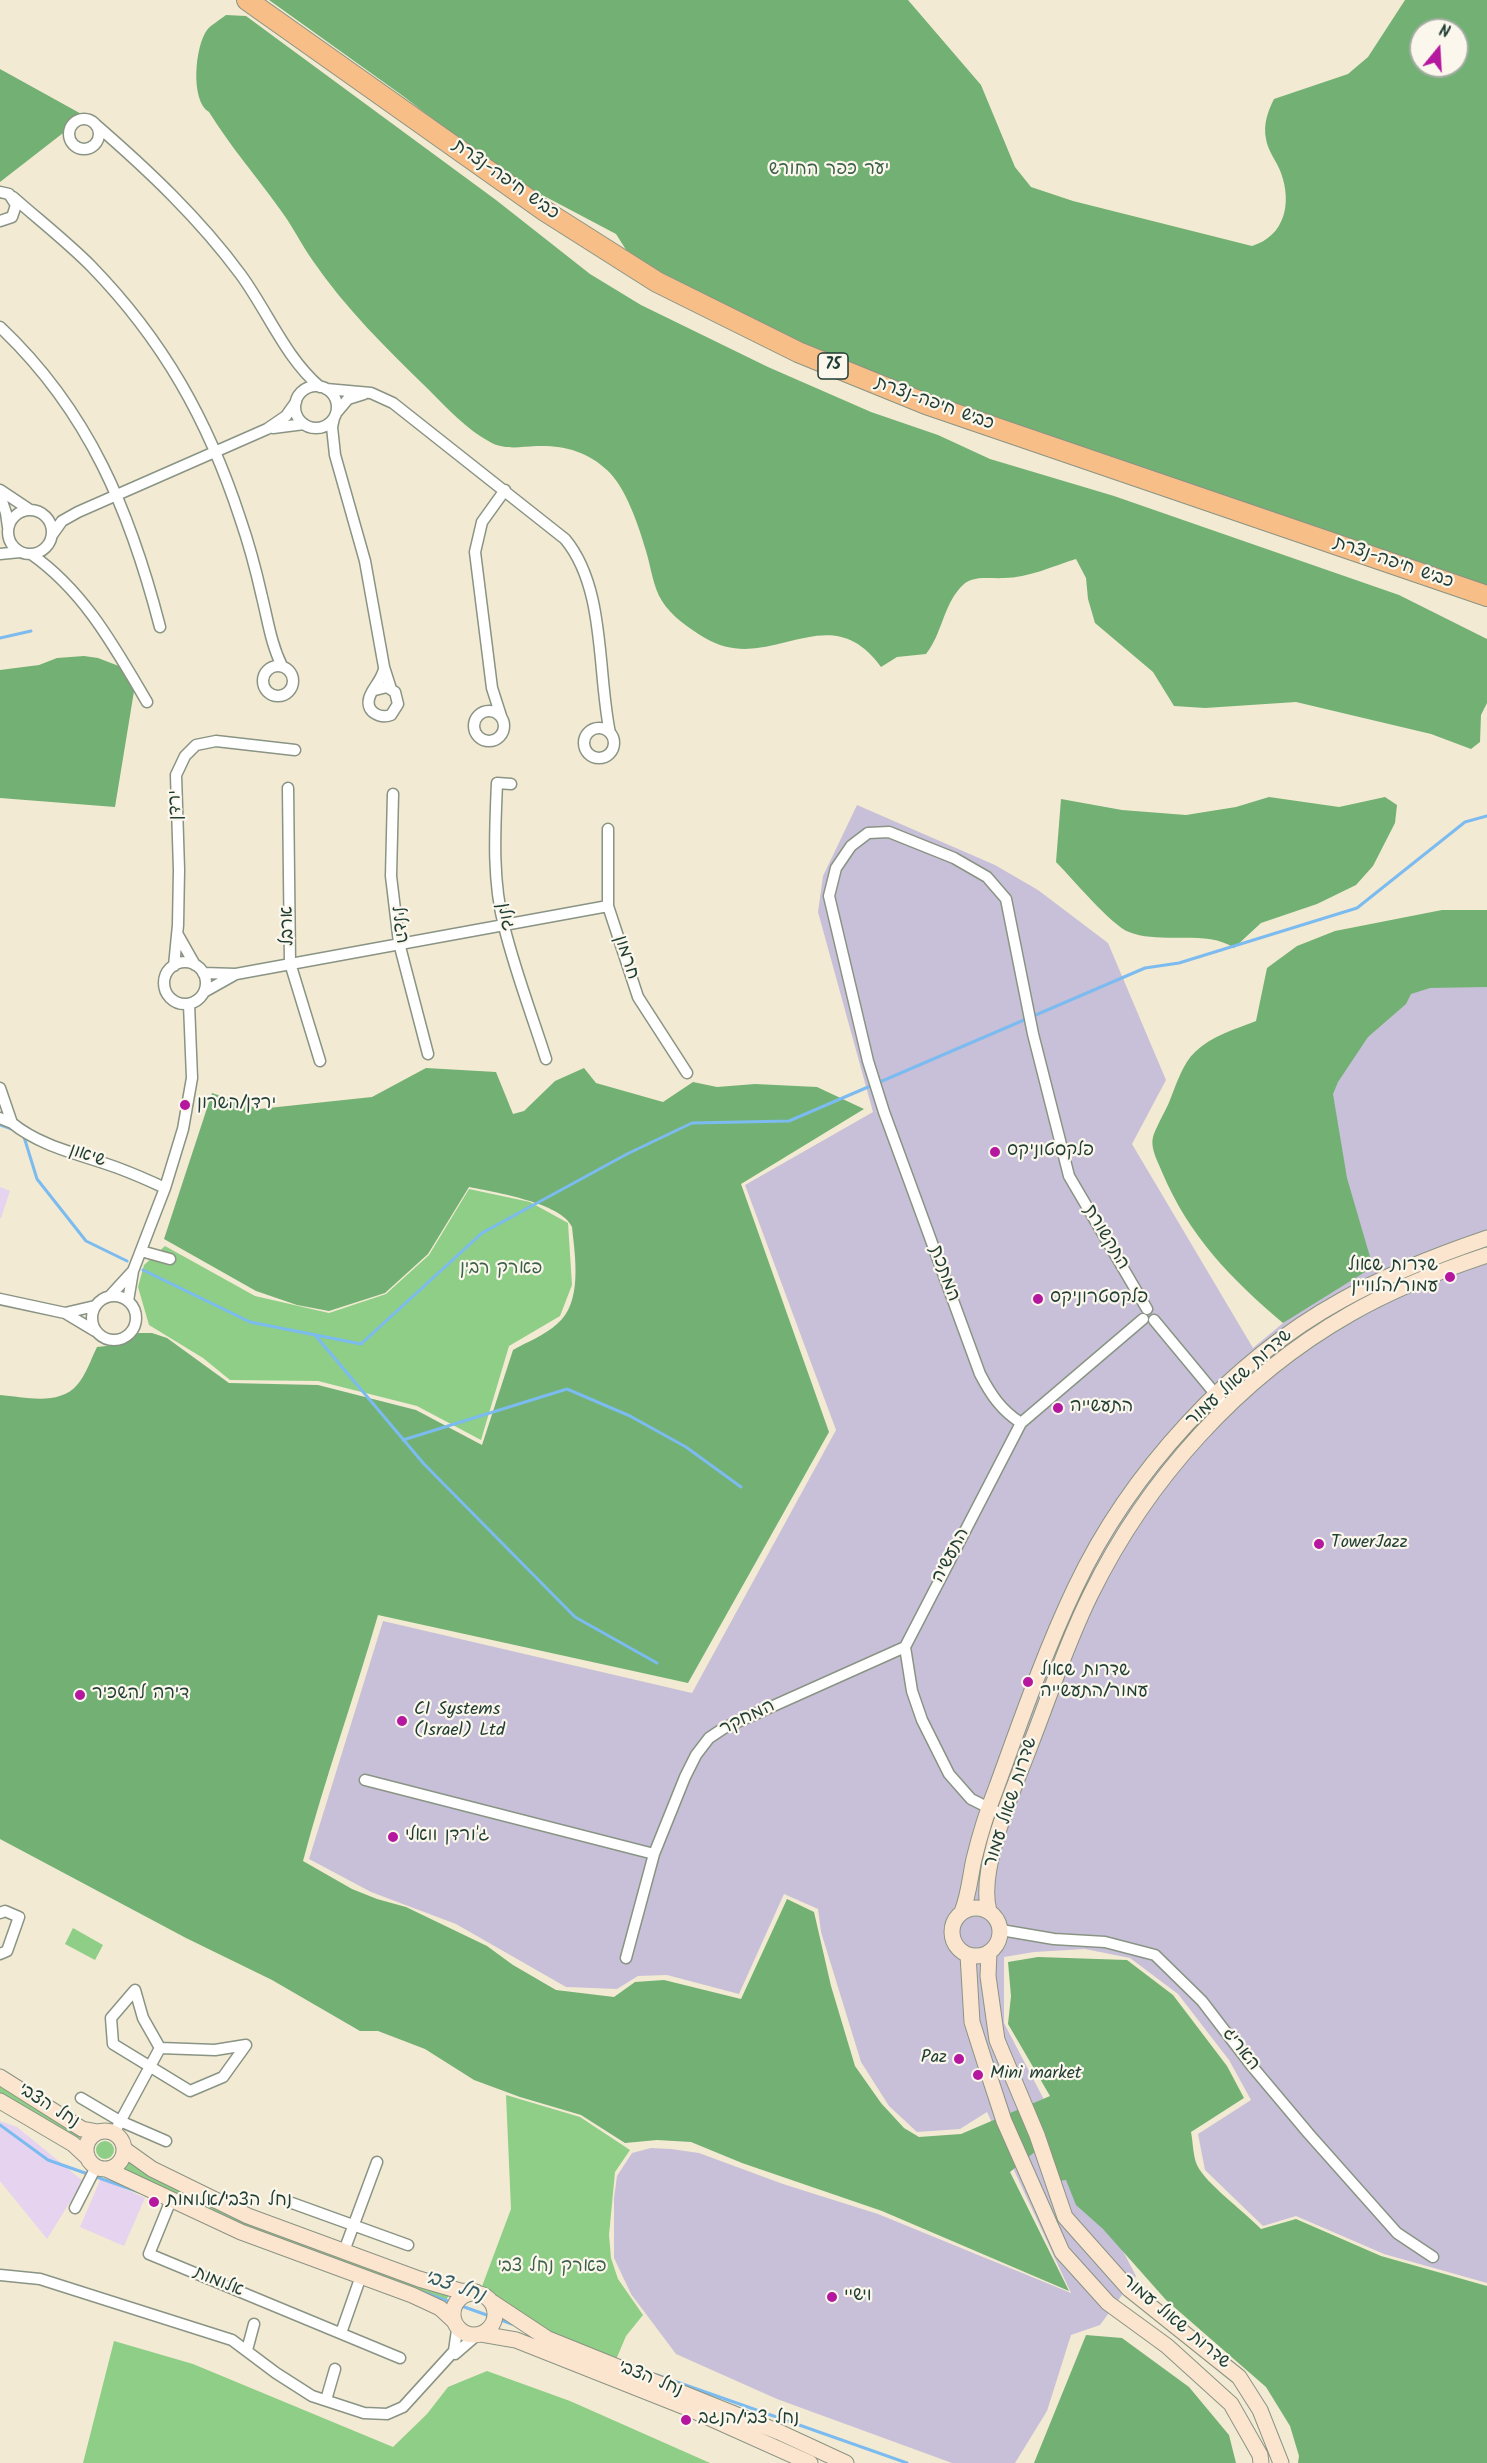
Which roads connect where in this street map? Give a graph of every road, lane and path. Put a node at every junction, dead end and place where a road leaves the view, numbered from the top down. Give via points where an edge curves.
1 (247, 0) edge
2 (95, 124) junction
3 (94, 144) junction
4 (123, 149) junction
5 (0, 192) edge
6 (13, 197) junction
7 (12, 217) junction
8 (0, 221) edge
9 (43, 222) junction
10 (0, 327) edge
11 (287, 348) junction
12 (323, 388) junction
13 (376, 395) junction
14 (297, 399) junction
15 (335, 415) junction
16 (309, 426) junction
17 (267, 429) junction
18 (217, 452) junction
19 (336, 458) junction
20 (0, 490) edge
21 (504, 490) junction
22 (0, 495) edge
23 (118, 495) junction
24 (31, 510) junction
25 (78, 512) junction
26 (44, 516) junction
27 (8, 531) junction
28 (50, 539) junction
29 (0, 544) edge
30 (25, 553) junction
31 (0, 554) edge
32 (59, 575) junction
33 (1487, 596) edge
34 (160, 627) dead end
35 (271, 641) junction
36 (282, 666) junction
37 (384, 667) junction
38 (266, 672) junction
39 (492, 688) junction
40 (391, 689) junction
41 (375, 690) junction
42 (147, 702) dead end
43 (604, 702) junction
44 (483, 712) junction
45 (501, 716) junction
46 (594, 729) junction
47 (610, 733) junction
48 (295, 750) dead end
49 (511, 784) dead end
50 (288, 788) dead end
51 (393, 794) dead end
52 (608, 829) dead end
53 (608, 906) junction
54 (504, 925) junction
55 (178, 935) junction
56 (399, 944) junction
57 (290, 963) junction
58 (174, 966) junction
59 (199, 969) junction
60 (236, 974) junction
61 (204, 992) junction
62 (189, 1004) junction
63 (428, 1054) dead end
64 (546, 1059) dead end
65 (320, 1060) dead end
66 (687, 1073) dead end
67 (0, 1088) edge
68 (0, 1119) edge
69 (12, 1123) junction
70 (165, 1188) junction
71 (1081, 1198) joint
72 (1487, 1238) edge
73 (141, 1251) junction
74 (1487, 1255) edge
75 (170, 1259) dead end
76 (133, 1271) junction
77 (110, 1296) junction
78 (0, 1299) edge
79 (128, 1301) junction
80 (95, 1306) junction
81 (65, 1313) junction
82 (1148, 1316) junction
83 (96, 1332) junction
84 (1216, 1396) junction
85 (1227, 1408) junction
86 (1021, 1423) junction
87 (905, 1647) junction
88 (365, 1780) dead end
89 (989, 1809) junction
90 (1005, 1816) junction
91 (654, 1854) junction
92 (989, 1911) junction
93 (962, 1912) junction
94 (0, 1913) edge
95 (1000, 1930) junction
96 (989, 1952) junction
97 (0, 1954) edge
98 (968, 1955) junction
99 (626, 1958) dead end
100 (160, 2048) junction
101 (149, 2066) junction
102 (0, 2077) edge
103 (81, 2098) dead end
104 (0, 2101) edge
105 (111, 2129) junction
106 (166, 2141) dead end
107 (124, 2149) junction
108 (376, 2162) dead end
109 (96, 2164) junction
110 (171, 2199) junction
111 (292, 2203) dead end
112 (75, 2208) dead end
113 (354, 2225) junction
114 (408, 2245) dead end
115 (344, 2251) junction
116 (1432, 2257) dead end
117 (0, 2275) edge
118 (361, 2276) junction
119 (476, 2292) junction
120 (492, 2302) junction
121 (455, 2322) junction
122 (255, 2325) dead end
123 (341, 2333) junction
124 (479, 2335) junction
125 (247, 2350) junction
126 (400, 2358) dead end
127 (447, 2359) junction
128 (334, 2370) dead end
129 (326, 2400) junction
130 (810, 2463) edge
131 (846, 2463) edge
132 (1261, 2463) edge
133 (1281, 2463) edge

1 - 33 highway, כביש חיפה-נצרת / 75 via 545,211 657,282 798,352 926,404
2 - 3 street via 98,132
2 - 3 street via 78,120 69,132 70,140 79,148
2 - 4 street
3 - 4 street via 107,143
4 - 11 street via 207,231 253,292
5 - 6 street
6 - 7 street via 16,205
6 - 9 street
7 - 8 street
7 - 9 street via 30,215
9 - 18 street via 90,265 142,324 189,394
10 - 23 street via 63,399 93,444
11 - 12 street via 302,371
11 - 14 street via 300,384
12 - 13 street
12 - 14 street via 310,387
12 - 15 street via 334,396
13 - 15 street via 348,399
13 - 21 street via 393,403
14 - 16 street via 297,416
14 - 17 street via 286,416
15 - 16 street via 326,426
15 - 19 street via 332,427
16 - 17 street
16 - 19 street via 322,436
17 - 18 street
18 - 23 street
18 - 35 street via 248,542
19 - 37 street via 365,561
20 - 24 street
21 - 39 street via 482,522 475,552
21 - 43 street via 566,538 584,567 593,599
22 - 27 street
23 - 25 street
23 - 34 street via 142,560
24 - 26 street
24 - 27 street via 16,515
25 - 26 street
25 - 28 street via 62,521
26 - 28 street via 49,521
27 - 29 street
27 - 30 street via 10,542
28 - 30 street via 40,552
28 - 32 street via 52,561
30 - 31 street
30 - 32 street
32 - 42 street via 107,637
35 - 36 street
35 - 38 street
36 - 38 street
36 - 38 street via 290,671 293,683 282,695 270,693 265,687
37 - 40 street
37 - 41 street
39 - 44 street
39 - 45 street
40 - 41 street
40 - 41 street via 398,704 394,712 383,717 372,711 369,704
43 - 46 street
43 - 47 street
44 - 45 street via 493,711
44 - 45 street via 475,728 478,735 489,741 503,732
46 - 47 street
46 - 47 street via 584,741 595,757 606,756 613,750
48 - 55 street, ירדן via 216,741 196,744 185,756 176,775
49 - 54 street, גולן via 497,783 495,842
50 - 57 street, ארבל
51 - 56 street, הגליל via 392,876
52 - 53 street, חרמון
53 - 54 street
53 - 66 street, חרמון via 638,997
54 - 56 street
54 - 64 street, גולן
55 - 58 street, ירדן
55 - 59 street
56 - 57 street
56 - 63 street, הגליל
57 - 60 street
57 - 65 street, ארבל
58 - 59 street via 183,962
58 - 62 street via 165,978 164,988 175,1001
59 - 60 street
59 - 61 street via 207,983
60 - 61 street
61 - 62 street
62 - 70 street via 192,1078 183,1129
67 - 69 street
68 - 69 street, שיאון
69 - 70 street, שיאון via 22,1132
70 - 73 street
71 - 82 street, התקשורת
71 - 86 street, המתכת via 1069,1176 1033,1034 1006,898 987,877 954,858 889,832 868,833 850,846 836,868 829,896 868,1061 980,1374 993,1399
72 - 84 street, שדרות שאול עמור via 1427,1258 1340,1300 1263,1354
73 - 75 street
73 - 76 street
74 - 85 street, שדרות שאול עמור via 1433,1274 1348,1315 1273,1367
76 - 77 street
76 - 79 street
77 - 79 street
77 - 80 street
78 - 81 street
79 - 83 street via 136,1315 129,1334 108,1339
80 - 81 street
80 - 83 street via 92,1318
81 - 83 street
82 - 84 street, התקשורת
82 - 86 street, התעשיה
84 - 85 street, התקשורת
84 - 89 street, שדרות שאול עמור via 1140,1482 1094,1552 1057,1630
85 - 90 street, שדרות שאול עמור via 1153,1492 1090,1594
86 - 87 street, התעשיה
87 - 89 street via 912,1691 922,1720 949,1774 971,1799
87 - 91 street, המחקר via 724,1728 710,1738 696,1755
88 - 91 street
89 - 90 street
89 - 93 street, שדרות שאול עמור
90 - 92 street, שדרות שאול עמור via 990,1864 986,1900
91 - 99 street, המחקר
92 - 93 street via 974,1907
92 - 95 street
93 - 98 street via 954,1921 952,1937 955,1945
94 - 97 street via 19,1917 7,1950
95 - 96 street via 996,1946
95 - 116 street, האריג via 1105,1942 1155,1955 1203,2001 1251,2065 1397,2233
96 - 98 street
96 - 133 street, שדרות שאול עמור via 988,1976 997,2040 1037,2134 1065,2217 1129,2289 1239,2377 1260,2410
98 - 132 street, שדרות שאול עמור via 972,2022 1004,2121 1062,2252 1108,2303 1167,2346 1231,2404
100 - 101 street
100 - 101 street via 143,2018 135,1990 111,2019 113,2044
100 - 101 street via 215,2050 246,2045 223,2077 190,2091
101 - 105 street
102 - 105 street, נחל הצבי via 82,2129
103 - 105 street
104 - 109 street, נחל הצבי via 73,2144
105 - 106 street
105 - 107 street
105 - 109 street via 90,2138 87,2144
107 - 109 street via 120,2162
107 - 115 street via 139,2162 219,2203
108 - 113 street
109 - 110 street, נחל הצבי
109 - 112 street
110 - 118 street, נחל הצבי via 241,2232
110 - 123 street, אלומות via 149,2254
111 - 113 street
113 - 114 street
113 - 115 street
115 - 119 street via 441,2286
117 - 125 street via 40,2279 206,2331
118 - 121 street, נחל הצבי via 431,2303
118 - 123 street
119 - 120 street
119 - 121 street via 456,2301
120 - 124 street via 494,2323
120 - 131 street, נחל הצבי via 548,2339
121 - 124 street via 466,2334
121 - 127 street via 457,2340
122 - 125 street
123 - 126 street, אלומות
124 - 127 street
124 - 130 street, נחל הצבי via 516,2340 685,2407
125 - 129 street via 312,2396
127 - 129 street via 403,2407 387,2414 364,2413
128 - 129 street

